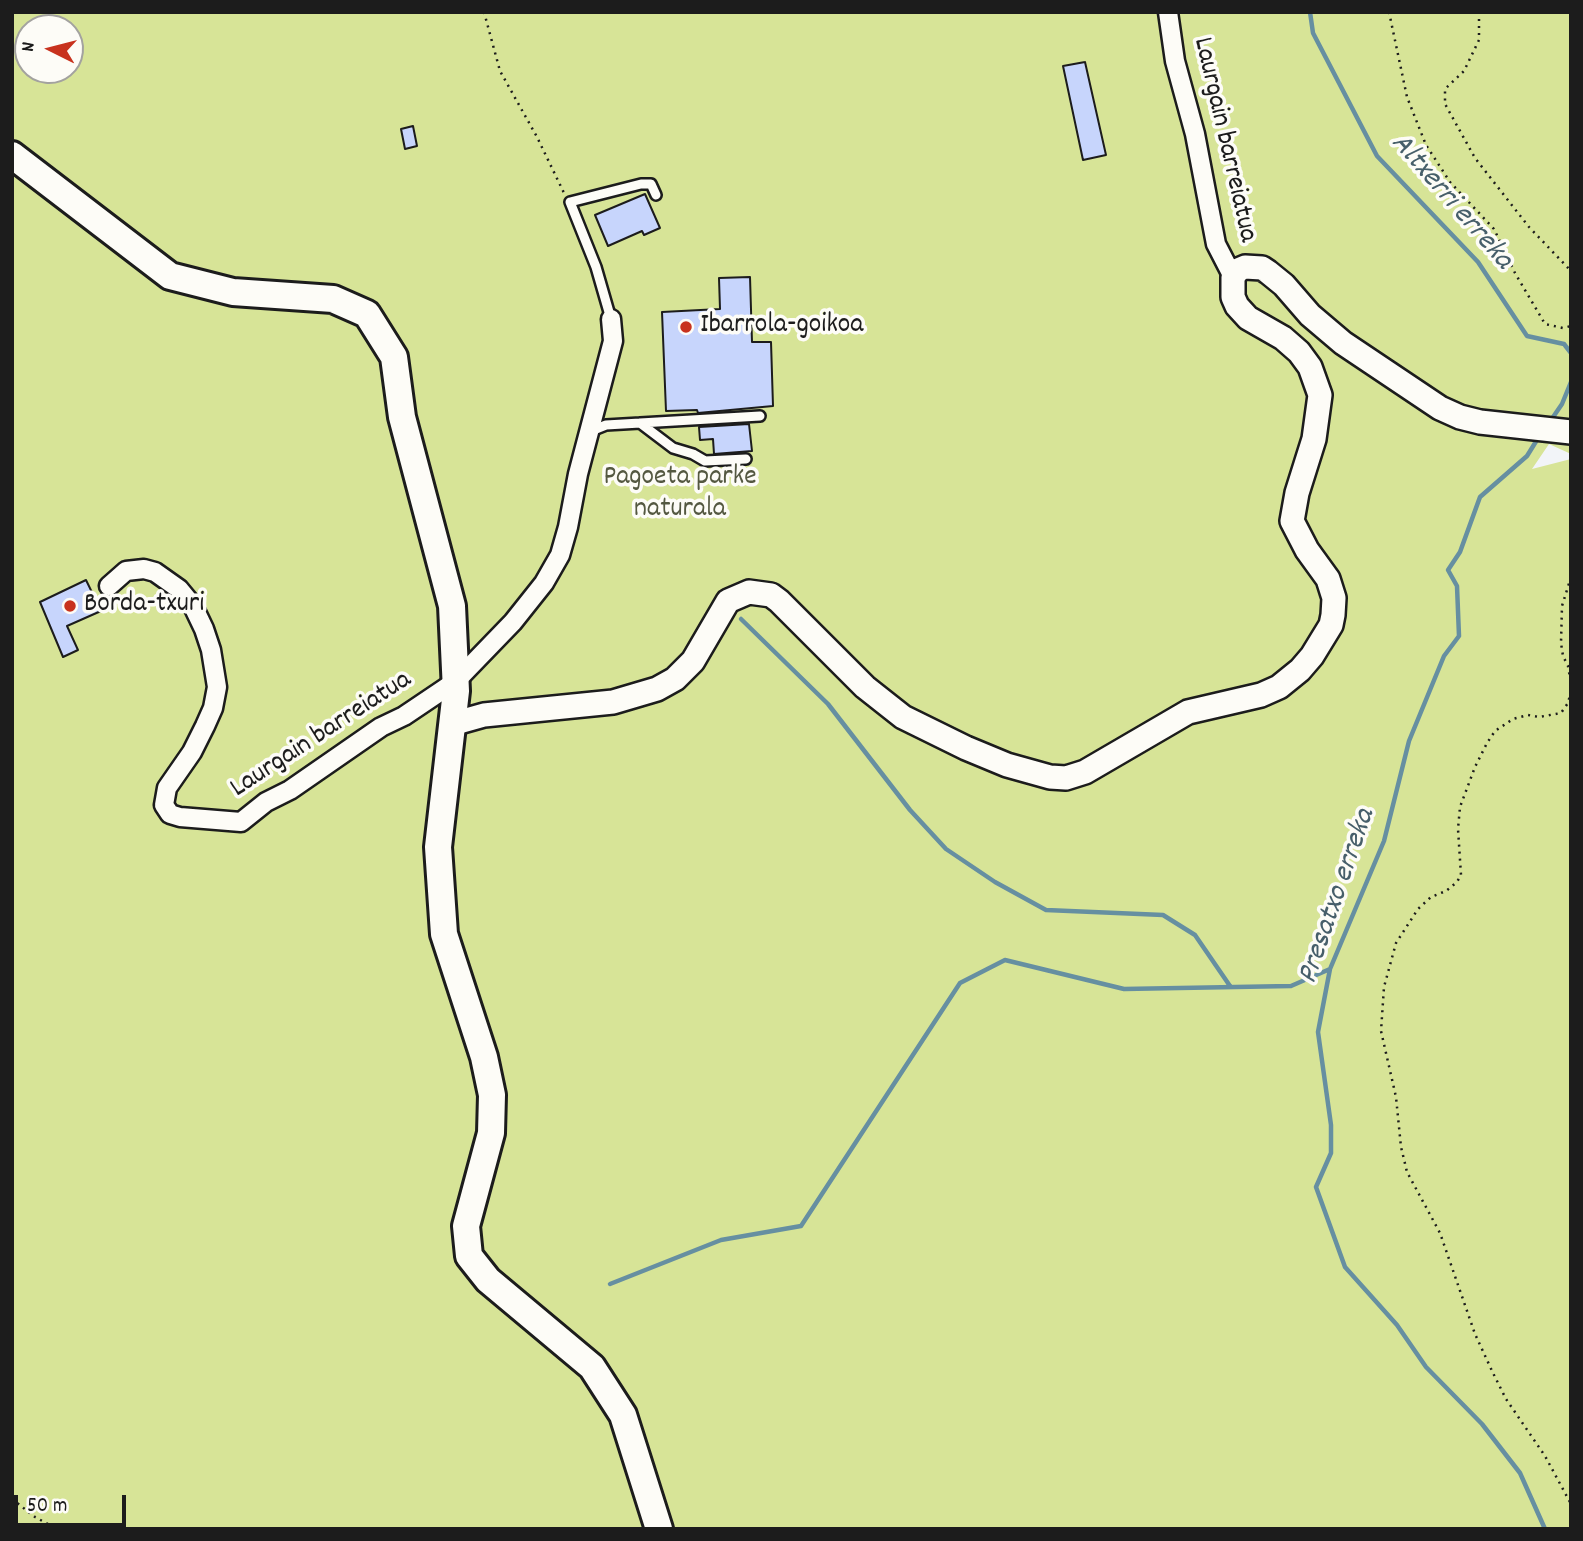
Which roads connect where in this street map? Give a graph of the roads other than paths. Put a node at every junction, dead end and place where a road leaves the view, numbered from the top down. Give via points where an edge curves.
1 (1168, 12) edge
2 (12, 155) edge
3 (656, 195) dead end
4 (1233, 277) junction
5 (611, 319) joint
6 (760, 416) dead end
7 (640, 423) junction
8 (589, 432) junction
9 (1551, 433) edge
10 (746, 459) dead end
11 (109, 586) dead end
12 (456, 681) junction
13 (452, 724) junction
14 (659, 1529) edge

1 - 4 street, Laurgain barreiatua via 1216,244
2 - 12 main road via 170,276 233,292 333,299 367,314 394,357 402,417 452,606
3 - 5 lane via 651,184 641,184 570,202
4 - 9 street via 1245,267 1262,268 1343,343 1440,408 1480,422
4 - 13 street via 1237,306 1299,352 1320,395 1314,439 1292,521 1328,579 1333,615 1312,656 1279,687 1188,712 1085,772 1050,777 1007,765 903,717 865,688 779,601 771,595 748,592 728,601 693,661 675,680 657,690 613,702 484,715
5 - 8 street, Laurgain barreiatua via 613,341
6 - 7 lane
7 - 8 lane via 606,425
7 - 10 lane via 673,448 705,461
8 - 12 street, Laurgain barreiatua via 560,555 513,622
11 - 12 street, Laurgain barreiatua via 126,571 155,572 179,589 204,629 217,687 205,726 167,788 166,810 180,817 241,822
12 - 13 main road
13 - 14 main road via 438,847 444,934 492,1095 491,1133 467,1227 469,1256 488,1280 592,1367 623,1415

